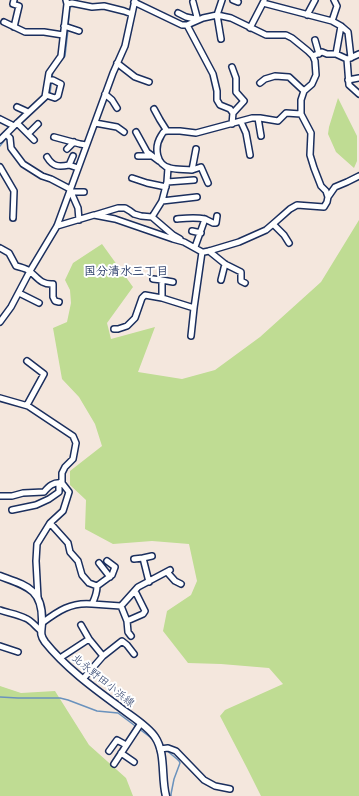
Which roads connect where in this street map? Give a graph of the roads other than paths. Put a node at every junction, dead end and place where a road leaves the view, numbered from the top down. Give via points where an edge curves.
1 (14, 0) edge
2 (222, 0) edge
3 (313, 0) edge
4 (334, 0) edge
5 (134, 1) edge
6 (263, 1) edge
7 (193, 2) dead end
8 (68, 3) edge
9 (178, 13) dead end
10 (132, 14) junction
11 (217, 15) junction
12 (307, 15) junction
13 (196, 20) junction
14 (332, 21) junction
15 (4, 22) dead end
16 (187, 25) junction
17 (341, 26) junction
18 (14, 27) junction
19 (67, 27) junction
20 (250, 28) junction
21 (79, 31) dead end
22 (63, 35) junction
23 (221, 40) dead end
24 (315, 40) dead end
25 (319, 54) junction
26 (336, 54) junction
27 (359, 54) edge
28 (313, 56) junction
29 (349, 59) junction
30 (117, 64) junction
31 (232, 67) dead end
32 (359, 78) edge
33 (50, 80) junction
34 (348, 80) junction
35 (149, 82) dead end
36 (260, 83) dead end
37 (304, 91) junction
38 (105, 94) junction
39 (359, 94) edge
40 (48, 96) junction
41 (17, 107) dead end
42 (117, 108) dead end
43 (154, 109) dead end
44 (28, 112) junction
45 (233, 113) junction
46 (301, 114) junction
47 (0, 118) edge
48 (258, 118) junction
49 (241, 122) junction
50 (95, 123) junction
51 (38, 124) dead end
52 (232, 124) junction
53 (17, 125) junction
54 (167, 131) junction
55 (124, 132) dead end
56 (136, 132) dead end
57 (28, 134) junction
58 (7, 135) junction
59 (261, 136) dead end
60 (54, 137) dead end
61 (0, 140) edge
62 (34, 140) dead end
63 (74, 142) junction
64 (86, 145) junction
65 (67, 149) dead end
66 (196, 149) dead end
67 (250, 155) dead end
68 (73, 156) dead end
69 (138, 156) dead end
70 (151, 156) junction
71 (47, 157) dead end
72 (160, 161) junction
73 (70, 165) junction
74 (0, 167) edge
75 (78, 168) junction
76 (168, 168) junction
77 (192, 170) junction
78 (359, 176) edge
79 (132, 178) dead end
80 (194, 180) dead end
81 (208, 183) dead end
82 (167, 185) junction
83 (70, 191) junction
84 (84, 192) dead end
85 (197, 197) dead end
86 (328, 197) junction
87 (162, 200) junction
88 (94, 216) junction
89 (217, 216) dead end
90 (152, 217) junction
91 (13, 218) dead end
92 (177, 219) dead end
93 (205, 219) junction
94 (79, 220) junction
95 (273, 224) junction
96 (57, 226) junction
97 (192, 231) dead end
98 (201, 233) junction
99 (184, 242) junction
100 (289, 243) dead end
101 (0, 247) edge
102 (195, 247) junction
103 (209, 251) junction
104 (202, 252) junction
105 (225, 264) junction
106 (30, 271) junction
107 (153, 278) dead end
108 (162, 280) junction
109 (221, 280) dead end
110 (173, 282) dead end
111 (245, 283) dead end
112 (19, 293) junction
113 (162, 298) junction
114 (39, 302) dead end
115 (59, 302) dead end
116 (194, 308) junction
117 (0, 322) edge
118 (114, 328) dead end
119 (191, 336) dead end
120 (27, 361) dead end
121 (0, 398) edge
122 (27, 405) junction
123 (61, 483) junction
124 (0, 496) edge
125 (12, 510) dead end
126 (50, 523) junction
127 (152, 556) dead end
128 (143, 558) junction
129 (134, 559) dead end
130 (107, 561) dead end
131 (99, 563) dead end
132 (0, 576) edge
133 (110, 577) junction
134 (149, 582) junction
135 (181, 584) dead end
136 (97, 586) junction
137 (135, 591) junction
138 (38, 598) junction
139 (92, 604) junction
140 (121, 606) junction
141 (0, 610) edge
142 (127, 621) junction
143 (42, 623) junction
144 (80, 625) dead end
145 (40, 630) junction
146 (131, 636) dead end
147 (89, 639) junction
148 (0, 646) edge
149 (18, 652) dead end
150 (134, 654) dead end
151 (103, 656) junction
152 (60, 658) junction
153 (83, 679) junction
154 (139, 726) junction
155 (126, 745) junction
156 (160, 749) junction
157 (109, 751) dead end
158 (121, 753) junction
159 (134, 762) dead end
160 (114, 764) dead end
161 (230, 789) dead end
162 (166, 796) edge

1 - 18 street via 12,4 21,6
2 - 11 street
3 - 12 street
4 - 14 street via 337,6
5 - 10 street
5 - 16 street via 182,25
6 - 12 street
6 - 20 street
7 - 13 street
8 - 10 street via 104,6
8 - 19 street
9 - 13 street
10 - 30 street via 125,46
11 - 13 street
11 - 20 street via 231,18
11 - 23 street
12 - 14 street
13 - 16 street
14 - 17 street
15 - 18 street
16 - 45 street via 213,74 217,100
17 - 26 street
17 - 29 street via 348,32
18 - 22 street via 26,32
19 - 21 street
19 - 22 street
20 - 28 street via 266,35 286,35
22 - 33 street via 61,56 49,73
24 - 25 street
25 - 26 street
25 - 28 street
26 - 29 street
27 - 29 street
28 - 37 street via 316,75 312,84
29 - 34 street
30 - 35 street
30 - 38 street
31 - 45 street via 236,78 236,92 244,101
32 - 34 street
33 - 40 street
33 - 40 street via 62,84 58,96
34 - 39 street via 349,85
36 - 37 street via 275,76 289,77
37 - 46 street
38 - 42 street
38 - 50 street
40 - 44 street
41 - 44 street
43 - 54 street
44 - 53 street
45 - 52 street
46 - 48 street via 286,113 278,120
46 - 86 street via 311,133 310,155 314,168
47 - 53 street
48 - 49 street
48 - 59 street
49 - 52 street
49 - 67 street
50 - 55 street via 119,126
50 - 64 street
51 - 57 street
52 - 54 street via 196,133
53 - 57 street
53 - 58 street
54 - 72 street via 160,136 157,146
56 - 70 street
57 - 62 street
58 - 61 street
58 - 83 street via 11,148 24,164
60 - 63 street
63 - 64 street
63 - 65 street
64 - 75 street
66 - 77 street
68 - 73 street
69 - 70 street
70 - 72 street
71 - 73 street via 54,165
72 - 76 street
73 - 75 street
74 - 91 street via 14,191
75 - 83 street
76 - 77 street
76 - 82 street
77 - 81 street via 203,166 203,178
78 - 86 street via 335,187
79 - 82 street
80 - 82 street
82 - 87 street
83 - 84 street
83 - 94 street via 78,208
83 - 96 street
85 - 87 street
86 - 95 street via 324,207 297,205
87 - 90 street
88 - 90 street via 125,208 134,214
88 - 94 street
88 - 99 street via 115,219
89 - 93 street via 216,223
90 - 99 street
92 - 93 street
93 - 98 street
94 - 96 street
95 - 100 street
95 - 103 street via 240,242
96 - 106 street
97 - 98 street
98 - 102 street
99 - 102 street
101 - 106 street via 9,253 16,266
102 - 104 street
103 - 104 street
103 - 105 street
104 - 116 street
105 - 109 street
105 - 111 street via 241,272 241,281
106 - 112 street
106 - 115 street via 44,283 53,284 53,297
107 - 108 street
108 - 110 street
108 - 113 street
112 - 114 street
112 - 117 street
113 - 116 street
113 - 118 street via 145,295 135,318 126,326
116 - 119 street
120 - 122 street via 44,374
121 - 122 street
122 - 123 street via 73,436 76,443 73,459 62,473
123 - 124 street via 51,485 44,492
123 - 125 street via 59,492 49,499 36,505
123 - 126 street via 70,492 63,511
126 - 136 street via 68,543 82,575 88,582
126 - 138 street via 37,544
127 - 128 street
128 - 129 street
128 - 134 street
130 - 133 street via 115,567
131 - 133 street
132 - 138 main road via 27,586
133 - 136 street
134 - 135 street via 169,571 175,581
134 - 137 street
136 - 139 street
137 - 140 street
137 - 142 street via 145,611
138 - 143 main road
139 - 140 street
139 - 143 street via 77,604 56,613
140 - 142 street
141 - 145 street via 26,618
142 - 146 street
143 - 145 main road
144 - 147 street
145 - 152 main road, 北永野田小浜線 via 42,638
147 - 151 street
147 - 152 street
148 - 149 street
150 - 151 street via 122,641
151 - 153 street
152 - 153 main road, 北永野田小浜線
153 - 154 main road, 北永野田小浜線
154 - 155 street
154 - 156 main road, 北永野田小浜線 via 151,732
155 - 157 street via 117,740
155 - 158 street
156 - 161 street via 176,751 204,780 215,786
156 - 162 main road, 北永野田小浜線
158 - 159 street
158 - 160 street

